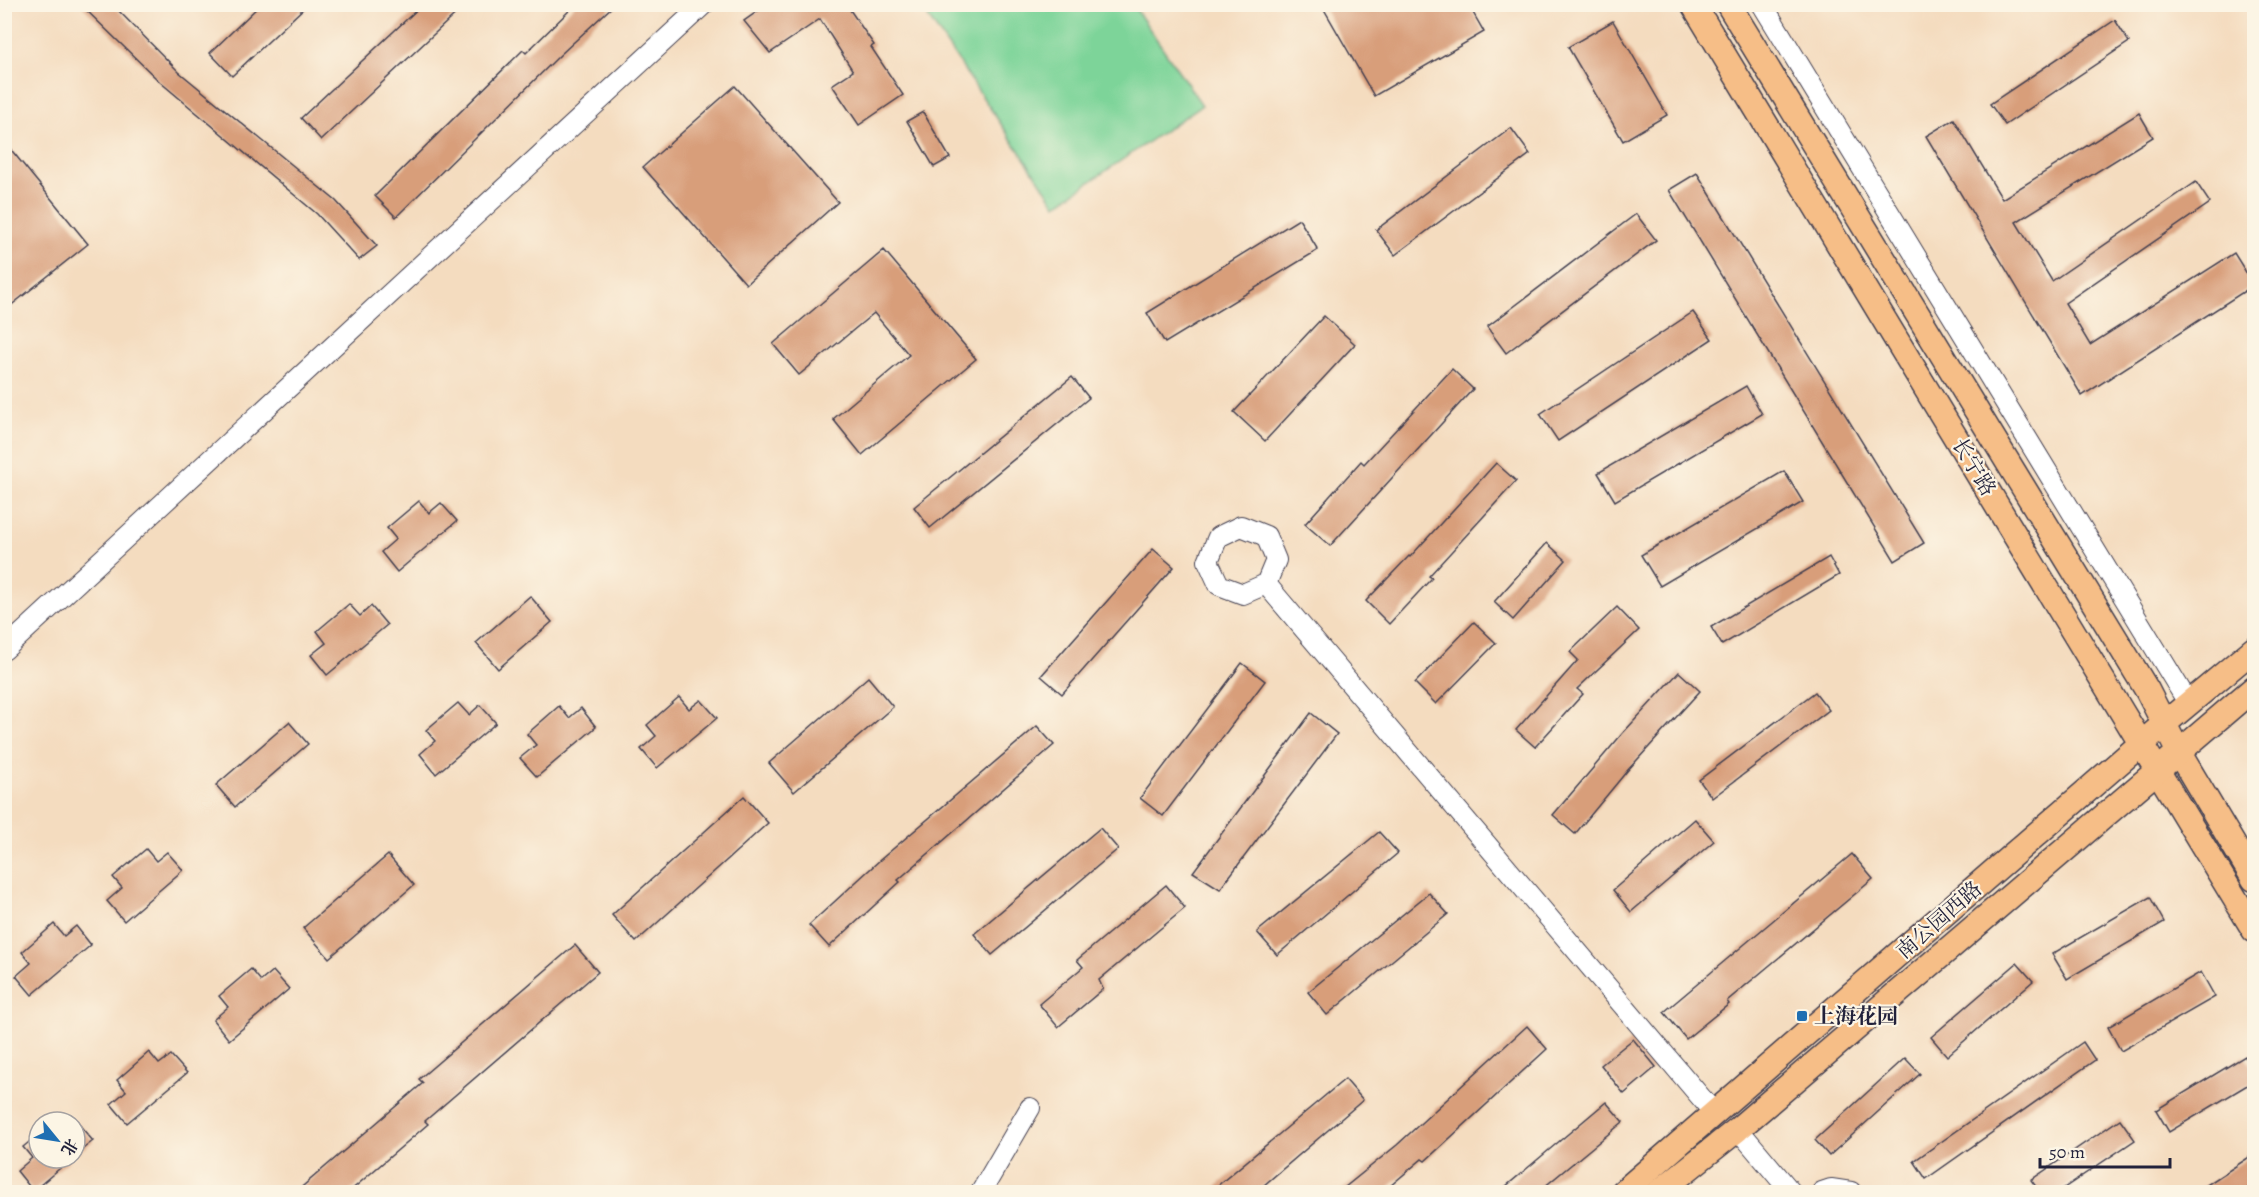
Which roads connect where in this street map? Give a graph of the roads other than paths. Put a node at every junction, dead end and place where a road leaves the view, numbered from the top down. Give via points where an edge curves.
1 (704, 4) edge
2 (1693, 4) edge
3 (1728, 4) edge
4 (1762, 4) edge
5 (1266, 584) dead end
6 (2254, 649) edge
7 (4, 650) edge
8 (2254, 688) edge
9 (2189, 704) junction
10 (2164, 724) junction
11 (2143, 744) junction
12 (2179, 753) junction
13 (2158, 771) junction
14 (2254, 879) edge
15 (2254, 930) edge
16 (1030, 1108) dead end
17 (1715, 1114) junction
18 (1737, 1129) junction
19 (981, 1192) edge
20 (1623, 1192) edge
21 (1659, 1192) edge
22 (1791, 1192) edge
23 (1822, 1192) edge
24 (1851, 1192) edge

1 - 7 street
2 - 11 main road, 长宁路
3 - 10 main road, 长宁路 via 2147,690
4 - 9 street
5 - 17 street
6 - 9 main road, 南公园西路
8 - 12 main road, 南公园西路
9 - 10 main road, 南公园西路
10 - 11 main road, 南公园西路
10 - 12 main road, 长宁路
11 - 13 main road, 长宁路
11 - 17 main road, 南公园西路
12 - 13 main road, 南公园西路
12 - 14 main road, 长宁路
13 - 15 main road, 长宁路
13 - 18 main road, 南公园西路
16 - 19 street
17 - 20 main road, 南公园西路
18 - 21 main road, 南公园西路
18 - 22 street
23 - 24 street

